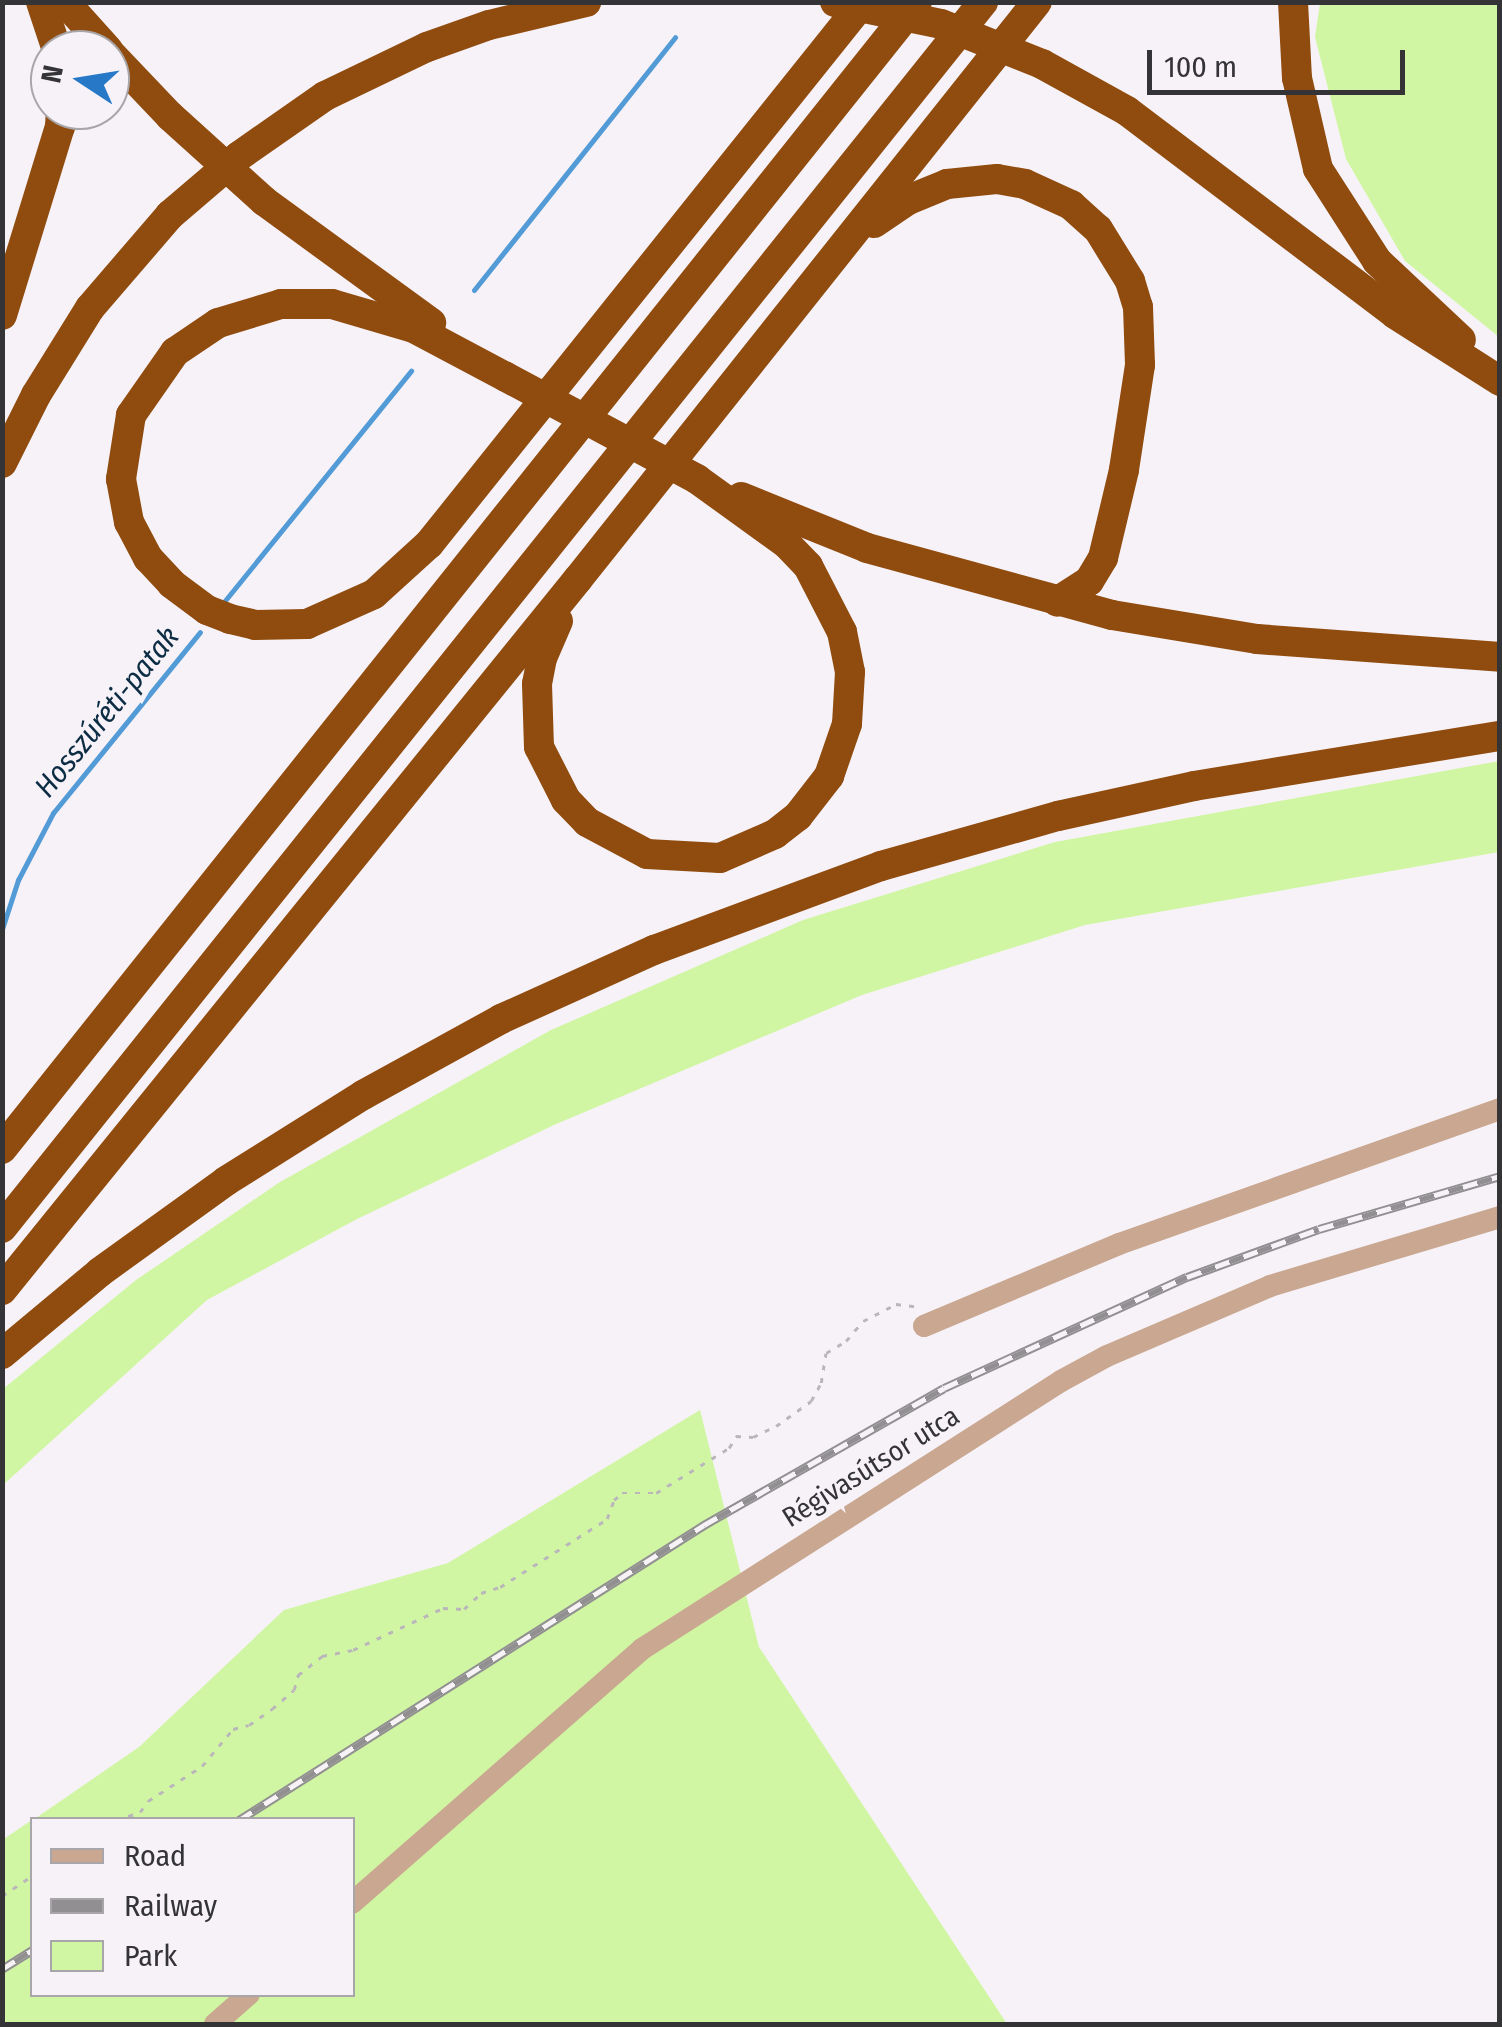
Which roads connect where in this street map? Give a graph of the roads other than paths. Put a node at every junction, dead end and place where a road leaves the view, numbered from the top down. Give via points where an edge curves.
1 (41, 2) edge
2 (64, 2) edge
3 (586, 2) edge
4 (835, 2) edge
5 (862, 2) edge
6 (917, 2) edge
7 (983, 2) edge
8 (1036, 2) edge
9 (1293, 2) edge
10 (50, 30) edge
11 (90, 30) edge
12 (130, 73) edge
13 (59, 130) edge
14 (815, 282) junction
15 (2, 315) edge
16 (506, 377) junction
17 (1500, 378) edge
18 (2, 462) edge
19 (697, 479) junction
20 (578, 579) junction
21 (1057, 602) junction
22 (1500, 657) edge
23 (1500, 736) edge
24 (1500, 1109) edge
25 (2, 1149) edge
26 (1500, 1217) edge
27 (2, 1228) edge
28 (2, 1290) edge
29 (933, 1323) road end
30 (2, 1354) edge
31 (355, 1900) edge
32 (246, 1997) edge
33 (214, 2024) edge

1 - 10 highway
2 - 11 highway
3 - 18 highway via 428,47 325,96 239,156 170,215 90,308
4 - 17 highway, bridge via 941,24 1042,64 1128,111 1395,314
5 - 16 highway via 428,544 392,580 354,606 307,624 254,625 218,616 186,597 137,540 124,500 121,457 130,415 175,352 218,323 262,308 332,304 414,328
6 - 25 highway
7 - 27 highway
8 - 14 highway
9 - 17 highway via 1296,78 1318,169 1376,260
12 - 16 highway, bridge via 264,201
13 - 15 highway
14 - 20 highway
14 - 21 highway via 893,209 947,184 996,179 1049,192 1098,230 1130,281 1140,365 1102,558 1089,582
16 - 19 highway, bridge
19 - 20 highway via 808,566 842,632 850,672 847,724 830,776 798,816 734,853 683,859 615,841 566,800 539,747 538,684 548,641
19 - 21 highway via 867,548
20 - 28 highway
21 - 22 highway via 1257,639
23 - 30 highway via 1194,786 1058,816 881,866 654,950 501,1020 363,1095 100,1272
24 - 29 street via 1137,1238
26 - 31 street, Régivasútsor utca via 1270,1286 1061,1381 642,1648
32 - 33 street

